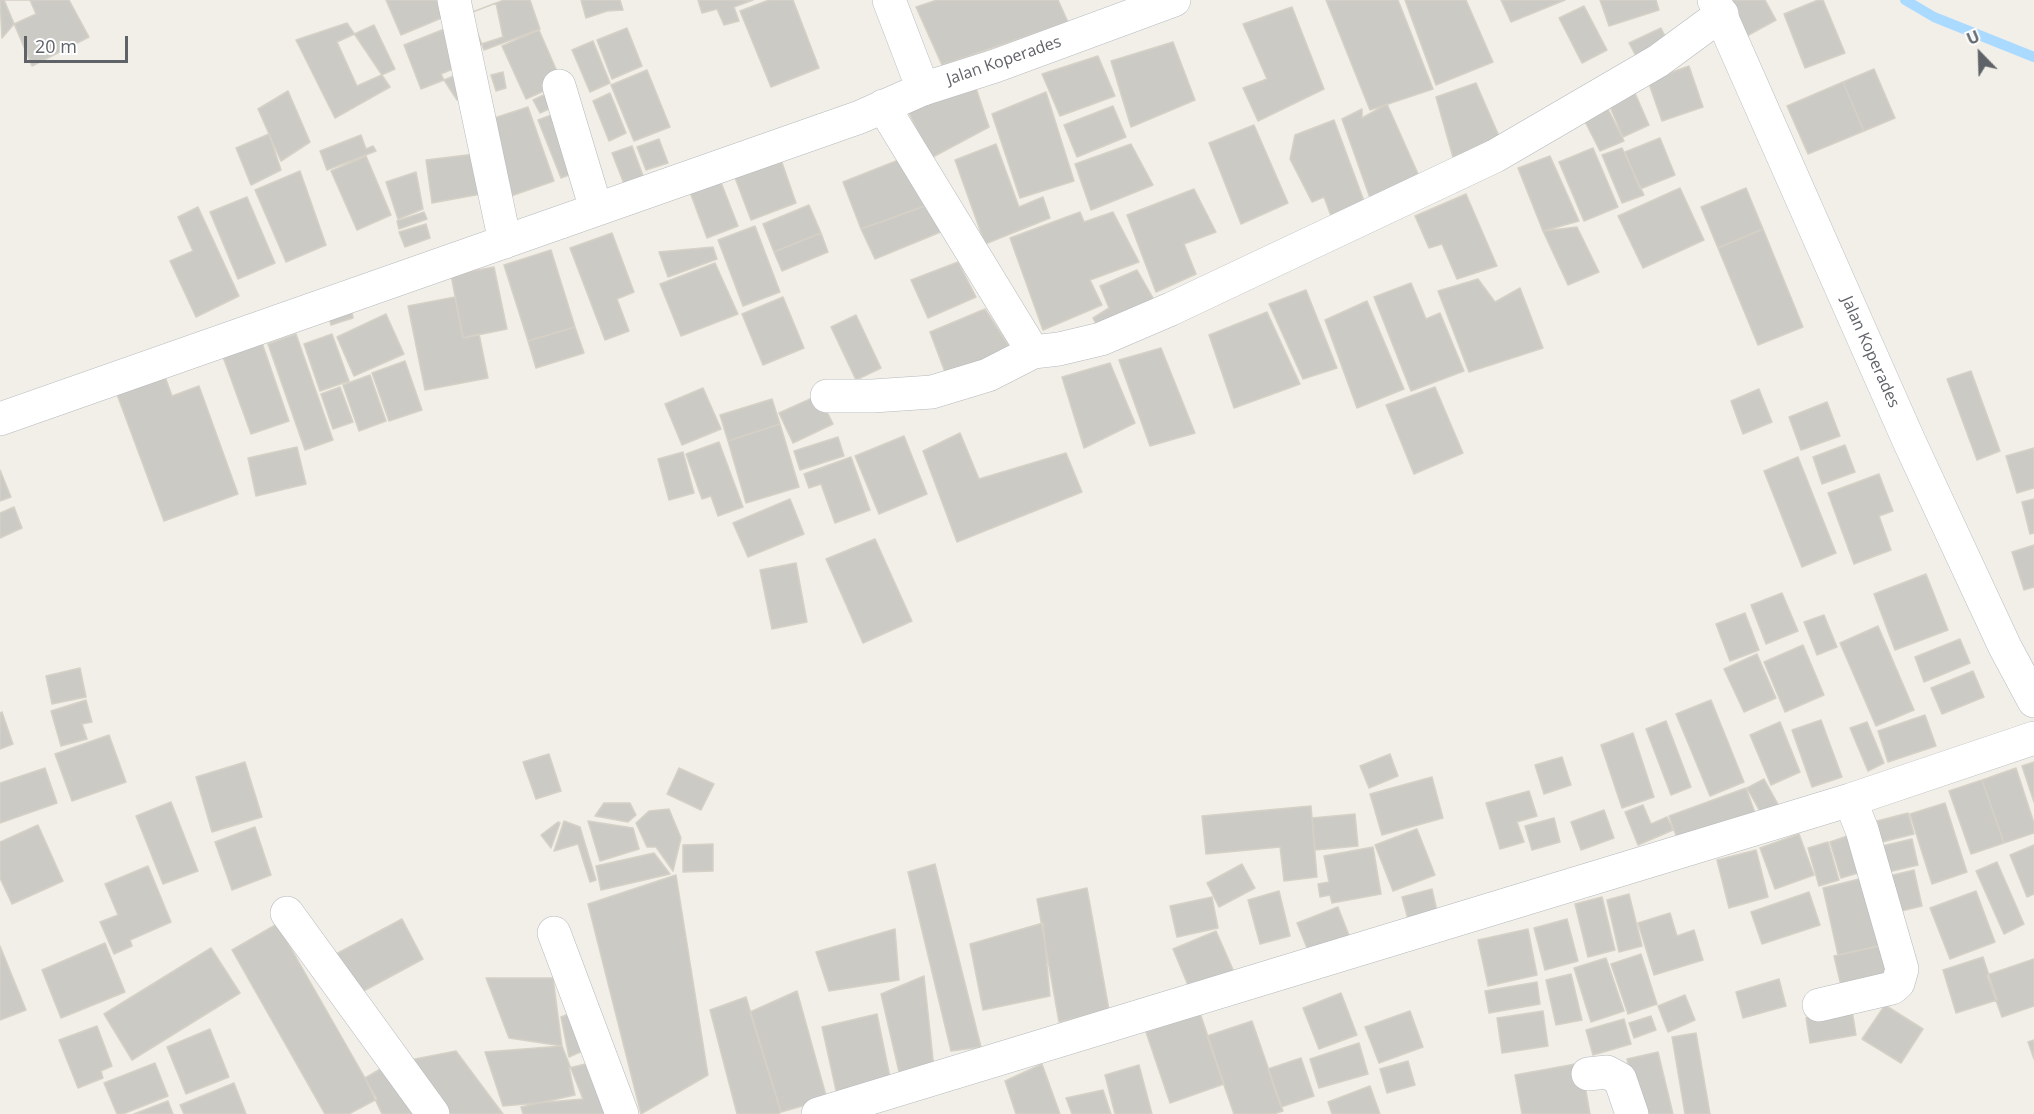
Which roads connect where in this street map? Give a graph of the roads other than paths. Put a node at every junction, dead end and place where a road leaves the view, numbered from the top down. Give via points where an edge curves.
1 (454, 0) edge
2 (889, 0) edge
3 (1174, 0) edge
4 (1718, 7) edge
5 (559, 86) dead end
6 (923, 89) junction
7 (883, 106) junction
8 (596, 209) junction
9 (505, 242) junction
10 (1033, 352) junction
11 (827, 396) dead end
12 (0, 419) edge
13 (2034, 701) edge
14 (2034, 738) edge
15 (1850, 800) junction
16 (287, 913) dead end
17 (554, 933) dead end
18 (1819, 1005) dead end
19 (1588, 1074) dead end
20 (433, 1114) edge
21 (622, 1114) edge
22 (818, 1114) edge
23 (1632, 1114) edge

1 - 9 street
2 - 6 street
3 - 6 street, Jalan Koperades
4 - 10 street via 1658,61 1495,156 1101,339
4 - 13 street, Jalan Koperades via 1909,441
5 - 8 street
6 - 7 street, Jalan Koperades
7 - 8 street, Jalan Koperades
7 - 10 street
8 - 9 street, Jalan Koperades
9 - 12 street, Jalan Koperades
10 - 11 street via 988,375 932,392
14 - 15 street
15 - 18 street via 1902,969 1892,988
15 - 22 street
16 - 20 street
17 - 21 street
19 - 23 street via 1607,1072 1620,1079

